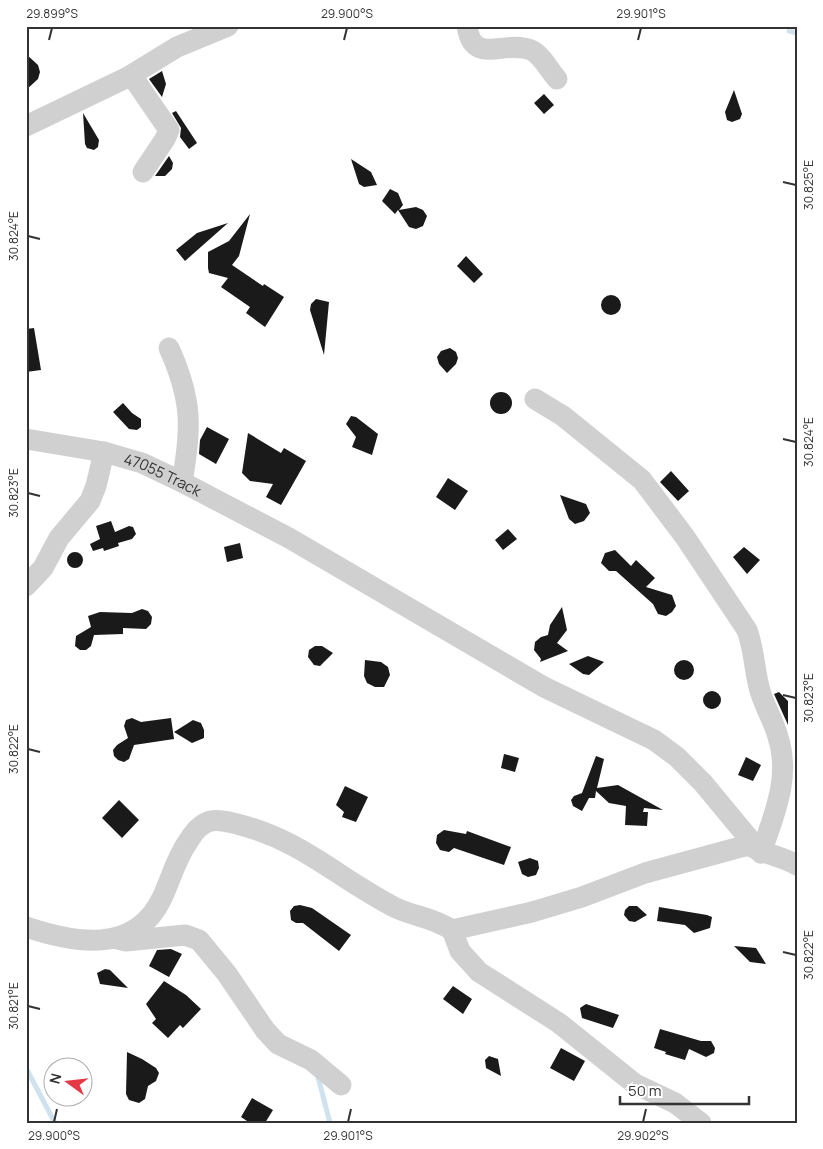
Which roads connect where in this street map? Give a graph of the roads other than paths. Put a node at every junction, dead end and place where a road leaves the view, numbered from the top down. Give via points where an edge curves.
1 (228, 26) edge
2 (467, 26) edge
3 (132, 76) junction
4 (557, 79) dead end
5 (26, 126) edge
6 (143, 172) dead end
7 (169, 348) dead end
8 (534, 399) dead end
9 (26, 439) edge
10 (104, 452) junction
11 (182, 482) junction
12 (26, 586) edge
13 (761, 853) junction
14 (797, 865) edge
15 (26, 927) edge
16 (452, 930) junction
17 (118, 939) junction
18 (341, 1085) dead end
19 (701, 1123) edge

1 - 3 street via 177,47
2 - 4 street via 473,45 486,49 518,47 533,51
3 - 5 street
3 - 6 street via 168,130 166,139
7 - 11 street via 186,393 188,448
8 - 13 street via 563,416 642,480 685,537 746,630 752,643 761,693 778,736 784,764 775,813
9 - 10 street, 47055 Track
10 - 11 street, 47055 Track via 142,463
10 - 12 street via 90,501 60,538 43,568
11 - 13 street, 47055 Track via 289,538 544,687 654,740 678,757 703,783
13 - 14 street via 785,858
13 - 16 street via 748,845 726,850 645,873 532,912
15 - 17 street via 87,941
16 - 17 street via 437,920 398,908 278,837 212,820 203,824 187,842 156,909 144,922
16 - 19 street via 456,944 479,972 559,1023 634,1084 675,1103
17 - 18 street via 185,935 199,940 278,1044 311,1060

